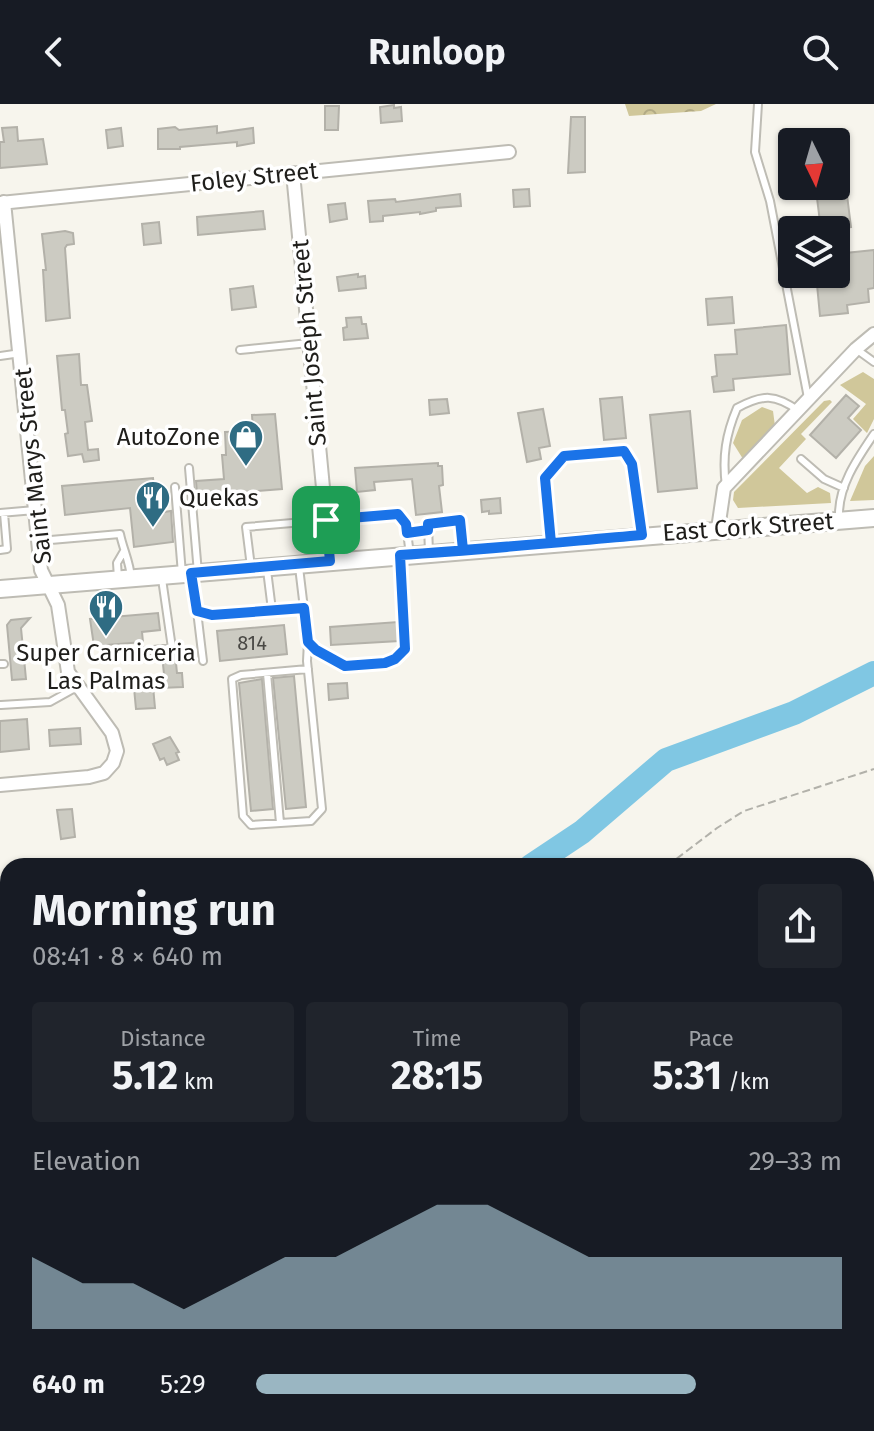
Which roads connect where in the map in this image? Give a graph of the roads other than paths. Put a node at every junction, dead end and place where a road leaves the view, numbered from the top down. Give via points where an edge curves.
1 (758, 104) edge
2 (509, 152) dead end
3 (293, 173) junction
4 (2, 202) edge
5 (874, 334) edge
6 (309, 343) junction
7 (856, 349) junction
8 (240, 350) dead end
9 (21, 353) junction
10 (0, 356) edge
11 (874, 362) edge
12 (804, 406) junction
13 (874, 434) edge
14 (801, 459) dead end
15 (189, 468) dead end
16 (726, 486) junction
17 (175, 487) dead end
18 (844, 488) junction
19 (35, 510) junction
20 (2, 513) edge
21 (874, 518) edge
22 (326, 520) junction
23 (839, 521) junction
24 (718, 529) junction
25 (428, 530) junction
26 (407, 533) junction
27 (642, 535) junction
28 (39, 541) junction
29 (551, 543) junction
30 (0, 550) edge
31 (463, 550) junction
32 (124, 551) junction
33 (429, 553) junction
34 (405, 555) junction
35 (330, 561) junction
36 (299, 564) junction
37 (258, 567) junction
38 (190, 573) junction
39 (162, 575) junction
40 (124, 579) junction
41 (50, 585) junction
42 (0, 589) edge
43 (304, 608) junction
44 (272, 610) junction
45 (197, 611) junction
46 (308, 642) junction
47 (135, 652) dead end
48 (203, 661) dead end
49 (308, 669) junction
50 (267, 673) junction
51 (77, 687) junction
52 (1, 705) edge
53 (0, 785) edge
54 (280, 823) junction

1 - 12 lane via 755,152 770,201
2 - 3 street, Foley Street
3 - 4 street, Foley Street
3 - 6 street, Saint Joseph Street
4 - 9 street, Saint Marys Street
5 - 7 street
6 - 8 lane
6 - 22 street, Saint Joseph Street
7 - 11 lane
7 - 12 street
9 - 10 lane
9 - 19 street, Saint Marys Street
12 - 16 street
12 - 16 lane via 771,397 737,408 726,440
13 - 18 lane
14 - 18 lane
15 - 38 lane
16 - 24 street
17 - 38 lane
18 - 23 lane
19 - 20 lane
19 - 28 street, Saint Marys Street
20 - 30 lane via 7,549
21 - 23 street, East Cork Street
22 - 26 lane via 398,514
22 - 35 street, Saint Joseph Street
22 - 37 lane via 246,527
23 - 24 street, East Cork Street
24 - 27 street, East Cork Street
25 - 26 lane
25 - 31 lane via 428,524 460,520
25 - 33 lane
26 - 34 lane
27 - 29 street, East Cork Street
27 - 29 lane via 632,464 624,451 564,456 545,478
28 - 32 lane via 120,534
28 - 41 street, Saint Marys Street via 41,570
29 - 31 street, East Cork Street
31 - 33 street, East Cork Street
32 - 40 lane via 130,562
32 - 40 lane via 117,563
33 - 34 street, East Cork Street
34 - 35 street, East Cork Street
34 - 46 lane via 405,649 395,659 345,666
35 - 36 street, East Cork Street
36 - 37 street, East Cork Street
36 - 43 lane
37 - 38 street, East Cork Street
37 - 44 lane
38 - 39 street, East Cork Street
38 - 45 lane
39 - 40 street, East Cork Street
39 - 47 lane via 172,648
40 - 41 street, East Cork Street
41 - 42 street, East Cork Street
41 - 51 street, Saint Marys Street via 66,663
43 - 44 lane
43 - 46 lane
44 - 45 lane via 212,615
45 - 48 lane
46 - 49 lane
49 - 50 lane
49 - 54 lane via 322,809 311,821
50 - 54 lane
50 - 54 lane via 232,679 243,816 251,825
51 - 52 lane via 50,702
51 - 53 street, Saint Marys Street via 112,733 117,751 113,763 104,773 89,777

